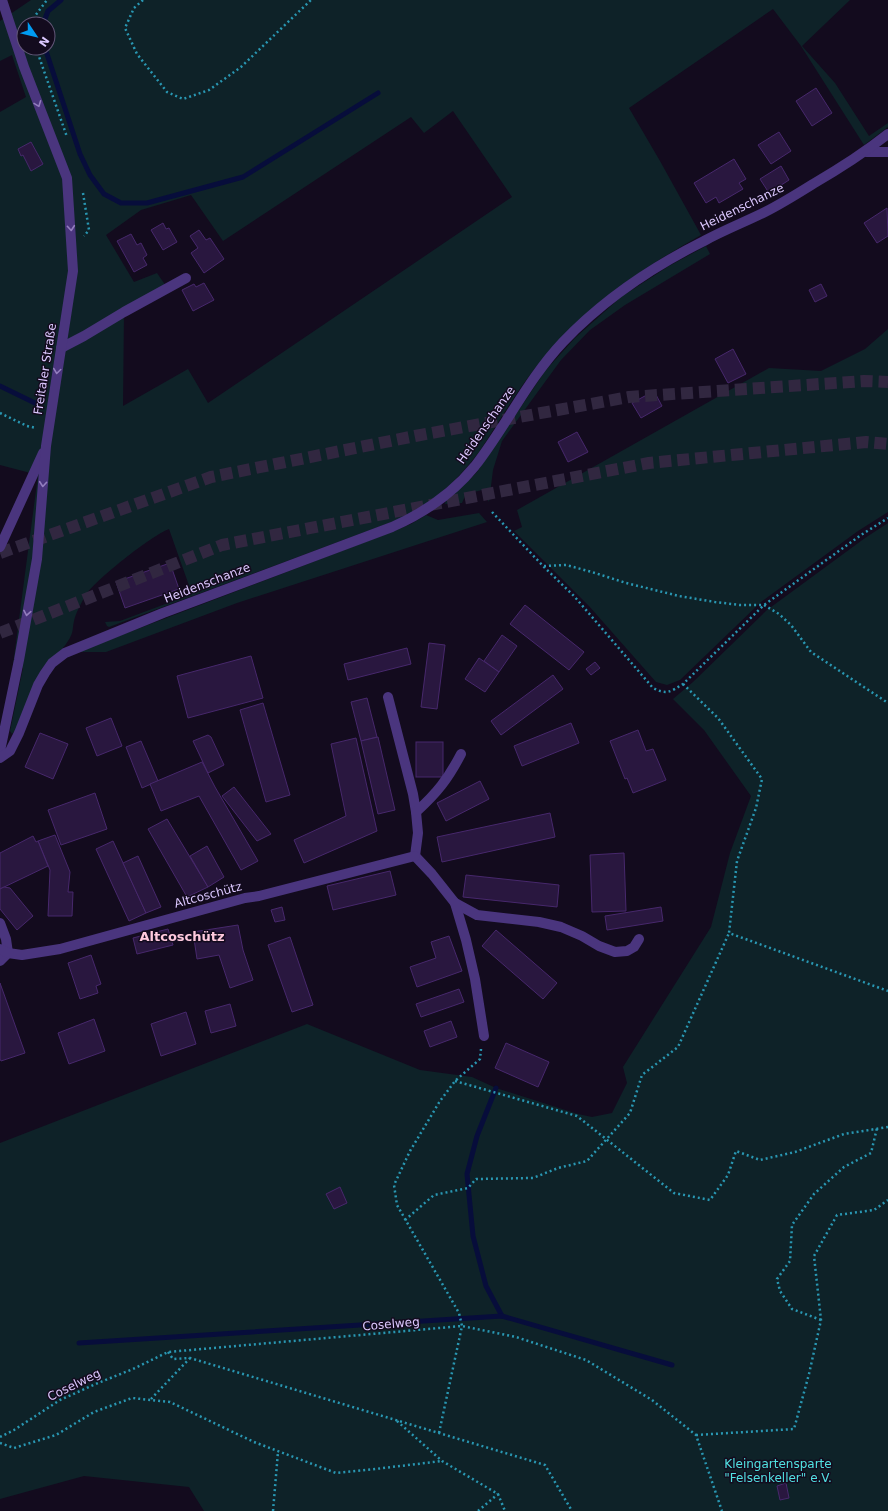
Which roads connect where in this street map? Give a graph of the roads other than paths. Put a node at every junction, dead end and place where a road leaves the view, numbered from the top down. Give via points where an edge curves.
1 (2, 0) edge
2 (888, 134) edge
3 (866, 152) junction
4 (888, 152) edge
5 (186, 278) dead end
6 (61, 348) junction
7 (46, 446) junction
8 (0, 546) edge
9 (388, 698) dead end
10 (0, 751) edge
11 (461, 754) dead end
12 (0, 758) edge
13 (416, 812) junction
14 (415, 856) junction
15 (455, 903) junction
16 (0, 923) edge
17 (639, 939) dead end
18 (4, 951) edge
19 (0, 961) edge
20 (484, 1036) dead end

1 -> 6 street, Freitaler Straße via 24,68 67,178 73,271
2 - 3 street, Heidenschanze
3 - 4 street
3 - 12 street, Heidenschanze via 765,212 683,252 636,280 598,308 548,359 474,466 453,488 428,508 392,527 65,653 52,663 45,673 10,751
5 - 6 street
6 -> 7 street, Freitaler Straße
7 - 8 street
7 -> 10 street, Freitaler Straße via 37,558
9 - 13 street
11 - 13 street via 450,775
13 - 14 street via 418,833
14 - 15 street
14 - 18 street, Altcoschütz via 246,898 60,949 22,955
15 - 17 street via 477,915 561,927 615,952 627,951 634,947
15 - 20 street via 475,979
16 - 18 street via 6,939
18 - 19 street

